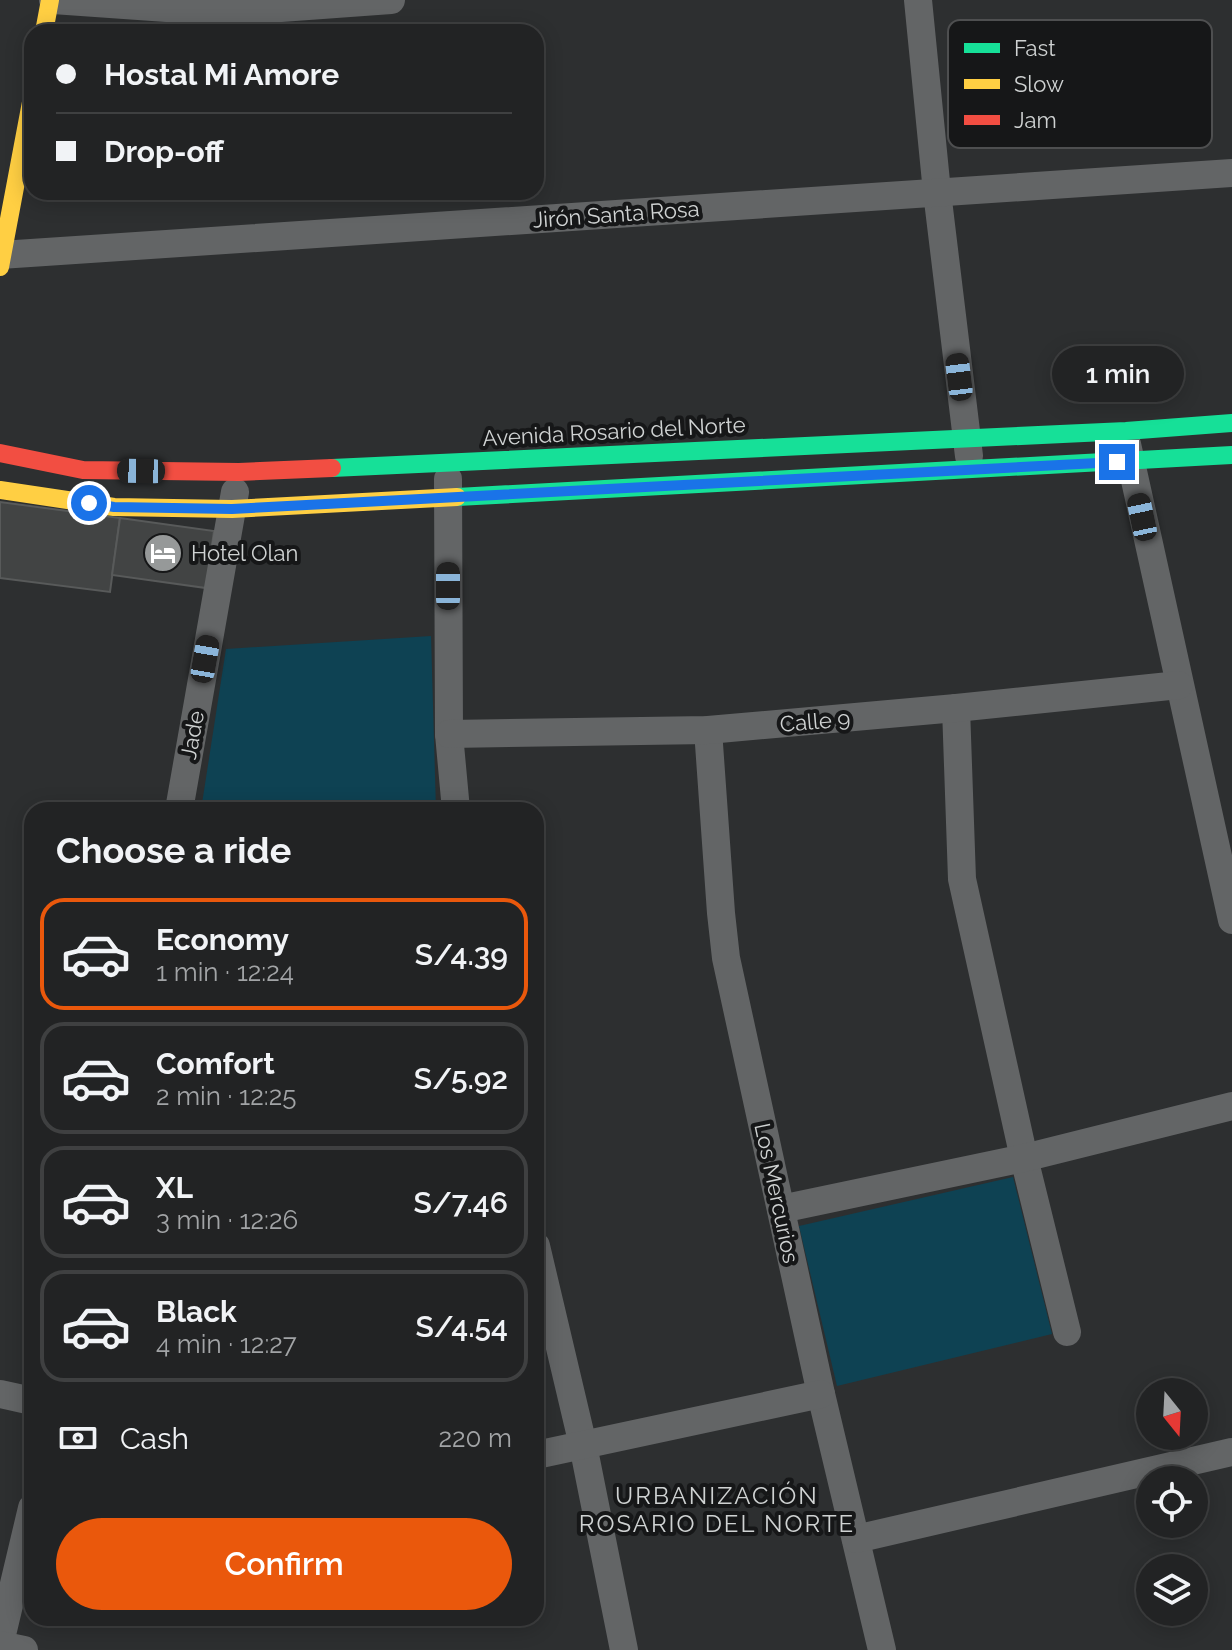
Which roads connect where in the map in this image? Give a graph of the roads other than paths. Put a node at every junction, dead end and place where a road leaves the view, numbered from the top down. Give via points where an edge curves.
1 (51, 0) edge
2 (391, 0) edge
3 (918, 0) edge
4 (46, 24) edge
5 (24, 139) edge
6 (1232, 173) edge
7 (937, 192) junction
8 (1, 259) edge
9 (1232, 423) edge
10 (1126, 431) junction
11 (966, 438) junction
12 (0, 453) edge
13 (1232, 455) edge
14 (1129, 461) junction
15 (448, 463) junction
16 (971, 470) junction
17 (239, 472) junction
18 (0, 490) edge
19 (448, 498) junction
20 (232, 509) junction
21 (1179, 685) junction
22 (956, 708) junction
23 (708, 730) junction
24 (449, 734) junction
25 (180, 802) edge
26 (455, 802) edge
27 (1232, 920) edge
28 (1232, 1106) edge
29 (1024, 1158) junction
30 (781, 1209) junction
31 (544, 1280) edge
32 (1067, 1332) dead end
33 (0, 1394) edge
34 (821, 1394) junction
35 (24, 1399) edge
36 (583, 1445) junction
37 (1232, 1452) edge
38 (544, 1453) edge
39 (856, 1539) junction
40 (24, 1542) edge
41 (0, 1644) edge
42 (24, 1650) edge
43 (624, 1650) edge
44 (882, 1650) edge

1 - 2 street via 224,12
1 - 4 street
3 - 7 street
5 - 8 street
6 - 7 street, Jirón Santa Rosa
7 - 8 street, Jirón Santa Rosa
7 - 11 street
9 - 10 street, Avenida Rosario del Norte
10 - 11 street, Avenida Rosario del Norte
10 - 14 street
11 - 15 street, Avenida Rosario del Norte
11 - 16 street
12 - 17 street, Avenida Rosario del Norte via 83,470
13 - 14 street
14 - 16 street
14 - 21 street
15 - 17 street, Avenida Rosario del Norte
15 - 19 street
16 - 19 street
17 - 20 street, Jade
18 - 20 street via 114,507
19 - 20 street
19 - 24 street
20 - 25 street, Jade
21 - 22 street, Calle 9
21 - 27 street
22 - 23 street, Calle 9
22 - 29 street via 962,879
23 - 24 street, Calle 9
23 - 30 street, Los Mercurios via 726,958
24 - 26 street
28 - 29 street
29 - 30 street
29 - 32 street
30 - 34 street, Los Mercurios
31 - 36 street
33 - 35 street
34 - 36 street
34 - 39 street, Los Mercurios
36 - 38 street
36 - 43 street
37 - 39 street
39 - 44 street, Los Mercurios
40 - 41 street
41 - 42 street

